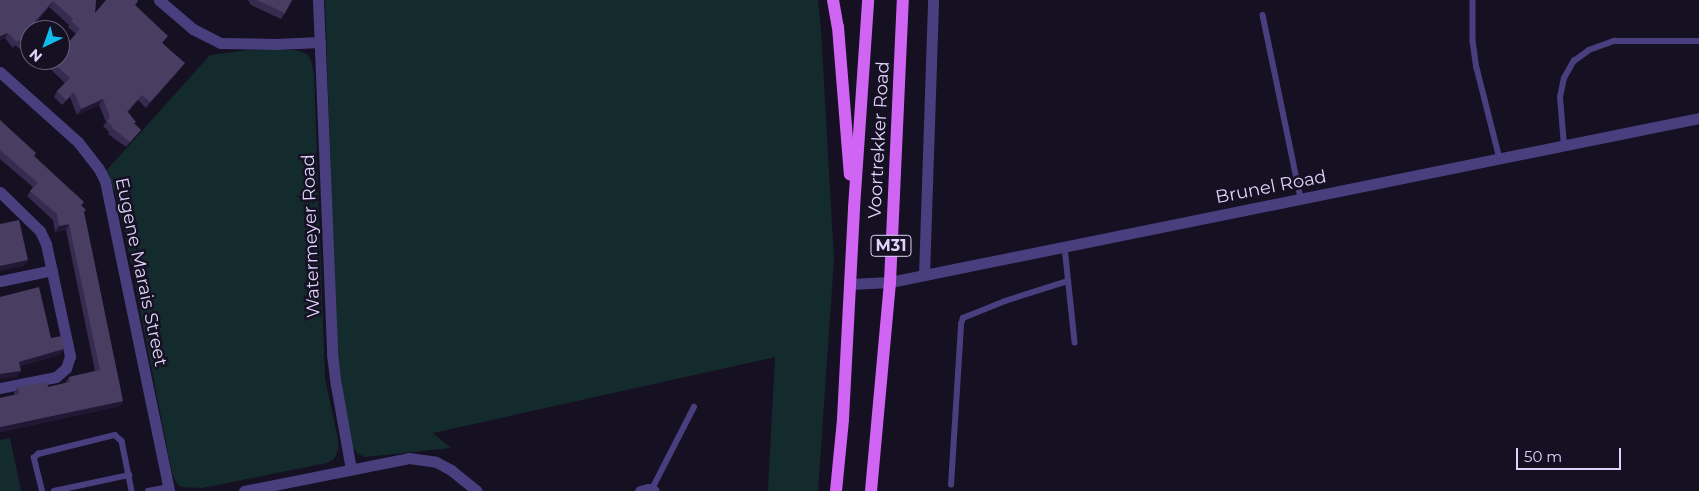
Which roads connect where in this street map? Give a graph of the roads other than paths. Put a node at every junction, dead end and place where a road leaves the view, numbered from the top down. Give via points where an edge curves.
1 (159, 0) edge
2 (318, 0) edge
3 (833, 0) edge
4 (868, 0) edge
5 (933, 0) edge
6 (1473, 0) edge
7 (904, 4) edge
8 (1262, 15) dead end
9 (1699, 41) edge
10 (320, 42) junction
11 (0, 72) edge
12 (1699, 118) edge
13 (1564, 146) junction
14 (1500, 159) junction
15 (0, 192) edge
16 (1301, 199) junction
17 (854, 208) junction
18 (1065, 247) junction
19 (52, 270) junction
20 (924, 275) junction
21 (0, 281) edge
22 (1068, 281) junction
23 (890, 282) junction
24 (850, 284) junction
25 (1075, 342) dead end
26 (0, 388) edge
27 (694, 407) dead end
28 (351, 469) junction
29 (129, 475) junction
30 (951, 485) dead end
31 (169, 489) edge
32 (649, 490) edge
33 (42, 491) edge
34 (54, 491) edge
35 (132, 491) edge
36 (148, 491) edge
37 (244, 491) edge
38 (477, 491) edge
39 (836, 491) edge
40 (871, 491) edge

1 - 10 street via 193,29 220,43
2 - 10 street, Watermeyer Road
3 - 17 main road
4 - 17 main road, Voortrekker Road / M31
5 - 20 street
6 - 14 lane via 1477,68
7 - 23 main road, Voortrekker Road / M31
8 - 16 lane
9 - 13 lane via 1614,41 1588,50 1574,61 1564,78 1560,97
10 - 28 street, Watermeyer Road via 332,354
11 - 31 street, Eugene Marais Street via 78,142 100,169 105,181
12 - 13 street, Brunel Road
13 - 14 street, Brunel Road
14 - 16 street, Brunel Road
15 - 19 street via 40,231
16 - 18 street, Brunel Road
17 - 24 main road, Voortrekker Road / M31
18 - 20 street, Brunel Road
18 - 22 lane
19 - 21 street
19 - 26 street via 69,350 68,363 56,377
20 - 23 street, Brunel Road
22 - 25 lane
22 - 30 lane via 963,318
23 - 24 street, Brunel Road
23 - 40 main road, Voortrekker Road / M31
24 - 39 main road, Voortrekker Road / M31
27 - 32 lane
28 - 37 street
28 - 38 street via 409,458 422,459 451,470
29 - 33 lane via 122,441 115,435 38,454 34,458
29 - 34 lane
29 - 35 lane
31 - 36 lane

